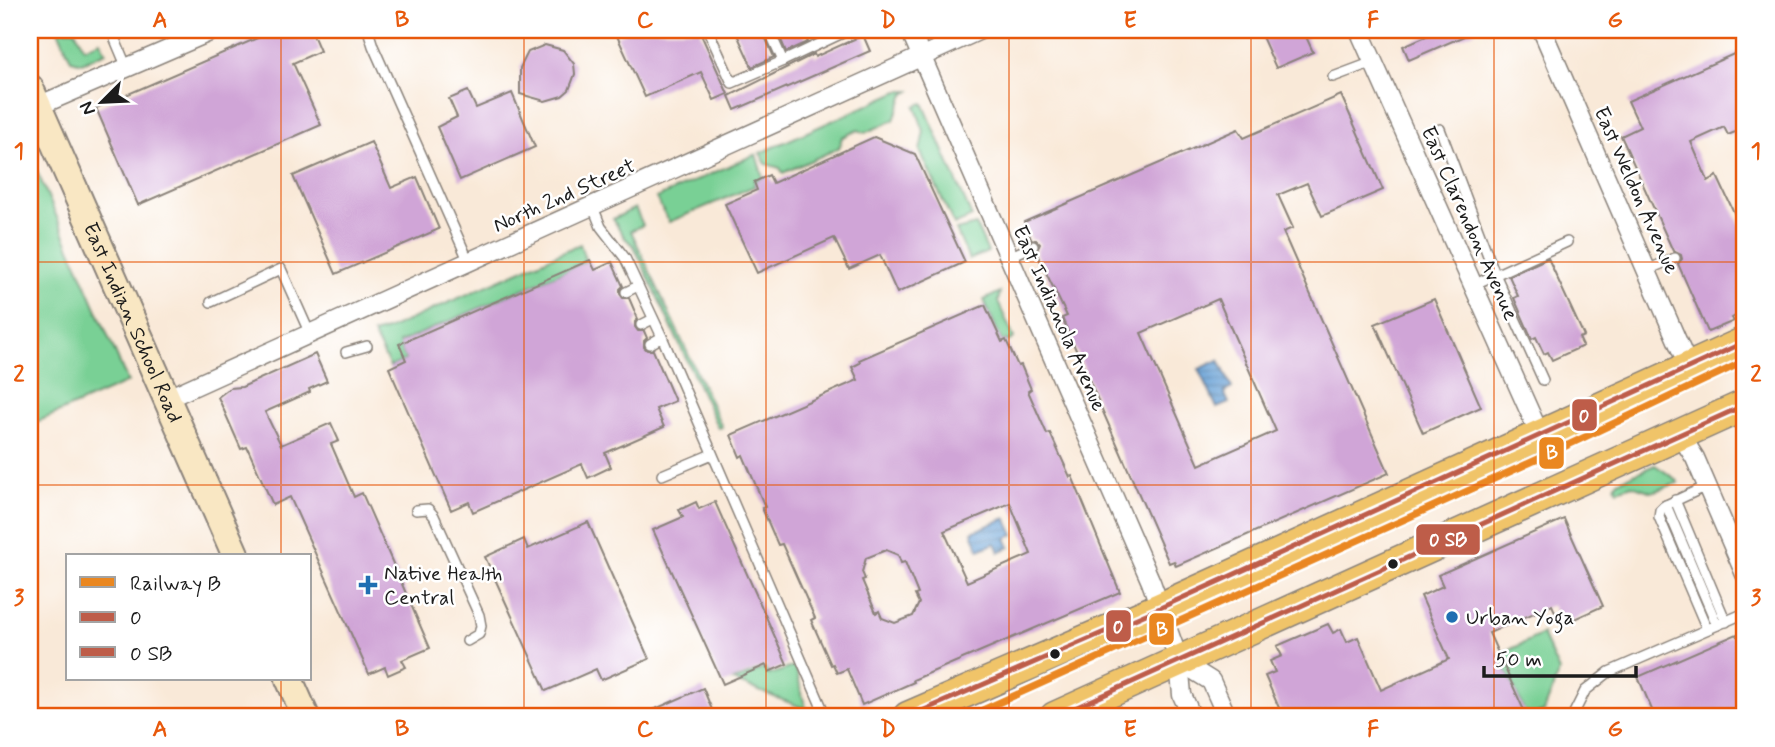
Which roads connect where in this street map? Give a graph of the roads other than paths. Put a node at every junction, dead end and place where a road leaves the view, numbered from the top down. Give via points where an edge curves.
1 (111, 30) edge
2 (212, 30) edge
3 (368, 30) edge
4 (708, 30) edge
5 (769, 30) edge
6 (849, 30) edge
7 (910, 30) edge
8 (980, 30) edge
9 (1359, 30) edge
10 (1542, 30) edge
11 (921, 57) junction
12 (783, 61) junction
13 (1373, 62) junction
14 (127, 68) junction
15 (1333, 78) dead end
16 (34, 97) edge
17 (1440, 129) dead end
18 (593, 207) junction
19 (1567, 242) dead end
20 (1033, 246) dead end
21 (1009, 257) junction
22 (1675, 258) dead end
23 (469, 262) junction
24 (1647, 270) junction
25 (1495, 274) junction
26 (1473, 285) junction
27 (638, 286) junction
28 (626, 292) dead end
29 (211, 302) dead end
30 (653, 319) junction
31 (641, 325) dead end
32 (310, 334) junction
33 (662, 337) junction
34 (1745, 342) edge
35 (650, 344) dead end
36 (367, 346) dead end
37 (346, 352) dead end
38 (1689, 368) junction
39 (1544, 380) dead end
40 (166, 399) junction
41 (1745, 405) edge
42 (1683, 432) junction
43 (1540, 435) junction
44 (712, 454) junction
45 (662, 475) dead end
46 (1707, 486) junction
47 (1675, 500) junction
48 (416, 510) dead end
49 (235, 554) edge
50 (1745, 574) edge
51 (1745, 613) edge
52 (1163, 617) junction
53 (1717, 625) junction
54 (467, 641) dead end
55 (1179, 661) junction
56 (289, 680) edge
57 (306, 717) edge
58 (826, 717) edge
59 (908, 717) edge
60 (1055, 717) edge
61 (1192, 717) edge
62 (1227, 717) edge
63 (1572, 717) edge

1 - 14 lane
2 - 14 street
3 - 23 lane
4 - 12 lane via 732,83
5 - 12 lane
6 - 12 lane
7 - 11 street, East Indianola Avenue
8 - 11 street, North 2nd Street
9 - 13 street, East Clarendon Avenue
10 - 24 street, East Weldon Avenue
11 - 18 street, North 2nd Street
11 - 21 street, East Indianola Avenue
13 - 15 lane
13 - 26 street, East Clarendon Avenue
14 - 16 street
16 - 40 main road, East Indian School Road
17 - 25 lane
18 - 23 street, North 2nd Street
18 - 27 lane
19 - 25 lane
20 - 21 lane
21 - 52 street, East Indianola Avenue
22 - 24 lane
23 - 32 street, North 2nd Street
24 - 38 street, East Weldon Avenue
25 - 26 lane
25 - 39 lane
26 - 43 street, East Clarendon Avenue
27 - 28 lane
27 - 30 lane
29 - 32 lane via 281,269
30 - 31 lane
30 - 33 lane
32 - 40 street, North 2nd Street
33 - 35 lane
33 - 44 lane
34 - 38 main road
36 - 37 lane
38 - 43 main road
40 - 49 main road, East Indian School Road
41 - 42 main road
42 - 46 street
42 - 55 main road
43 - 52 main road
44 - 45 lane
44 - 58 lane
46 - 47 lane
46 - 50 street
47 - 53 lane
47 - 53 lane via 1666,505
48 - 54 lane via 428,509 434,516 479,615 479,634
51 - 53 lane
52 - 55 street, East Indianola Avenue
52 - 59 main road
53 - 63 lane via 1609,672 1584,691
55 - 60 main road
55 - 61 street, East Indianola Avenue via 1182,695
55 - 62 street via 1211,681
56 - 57 main road

